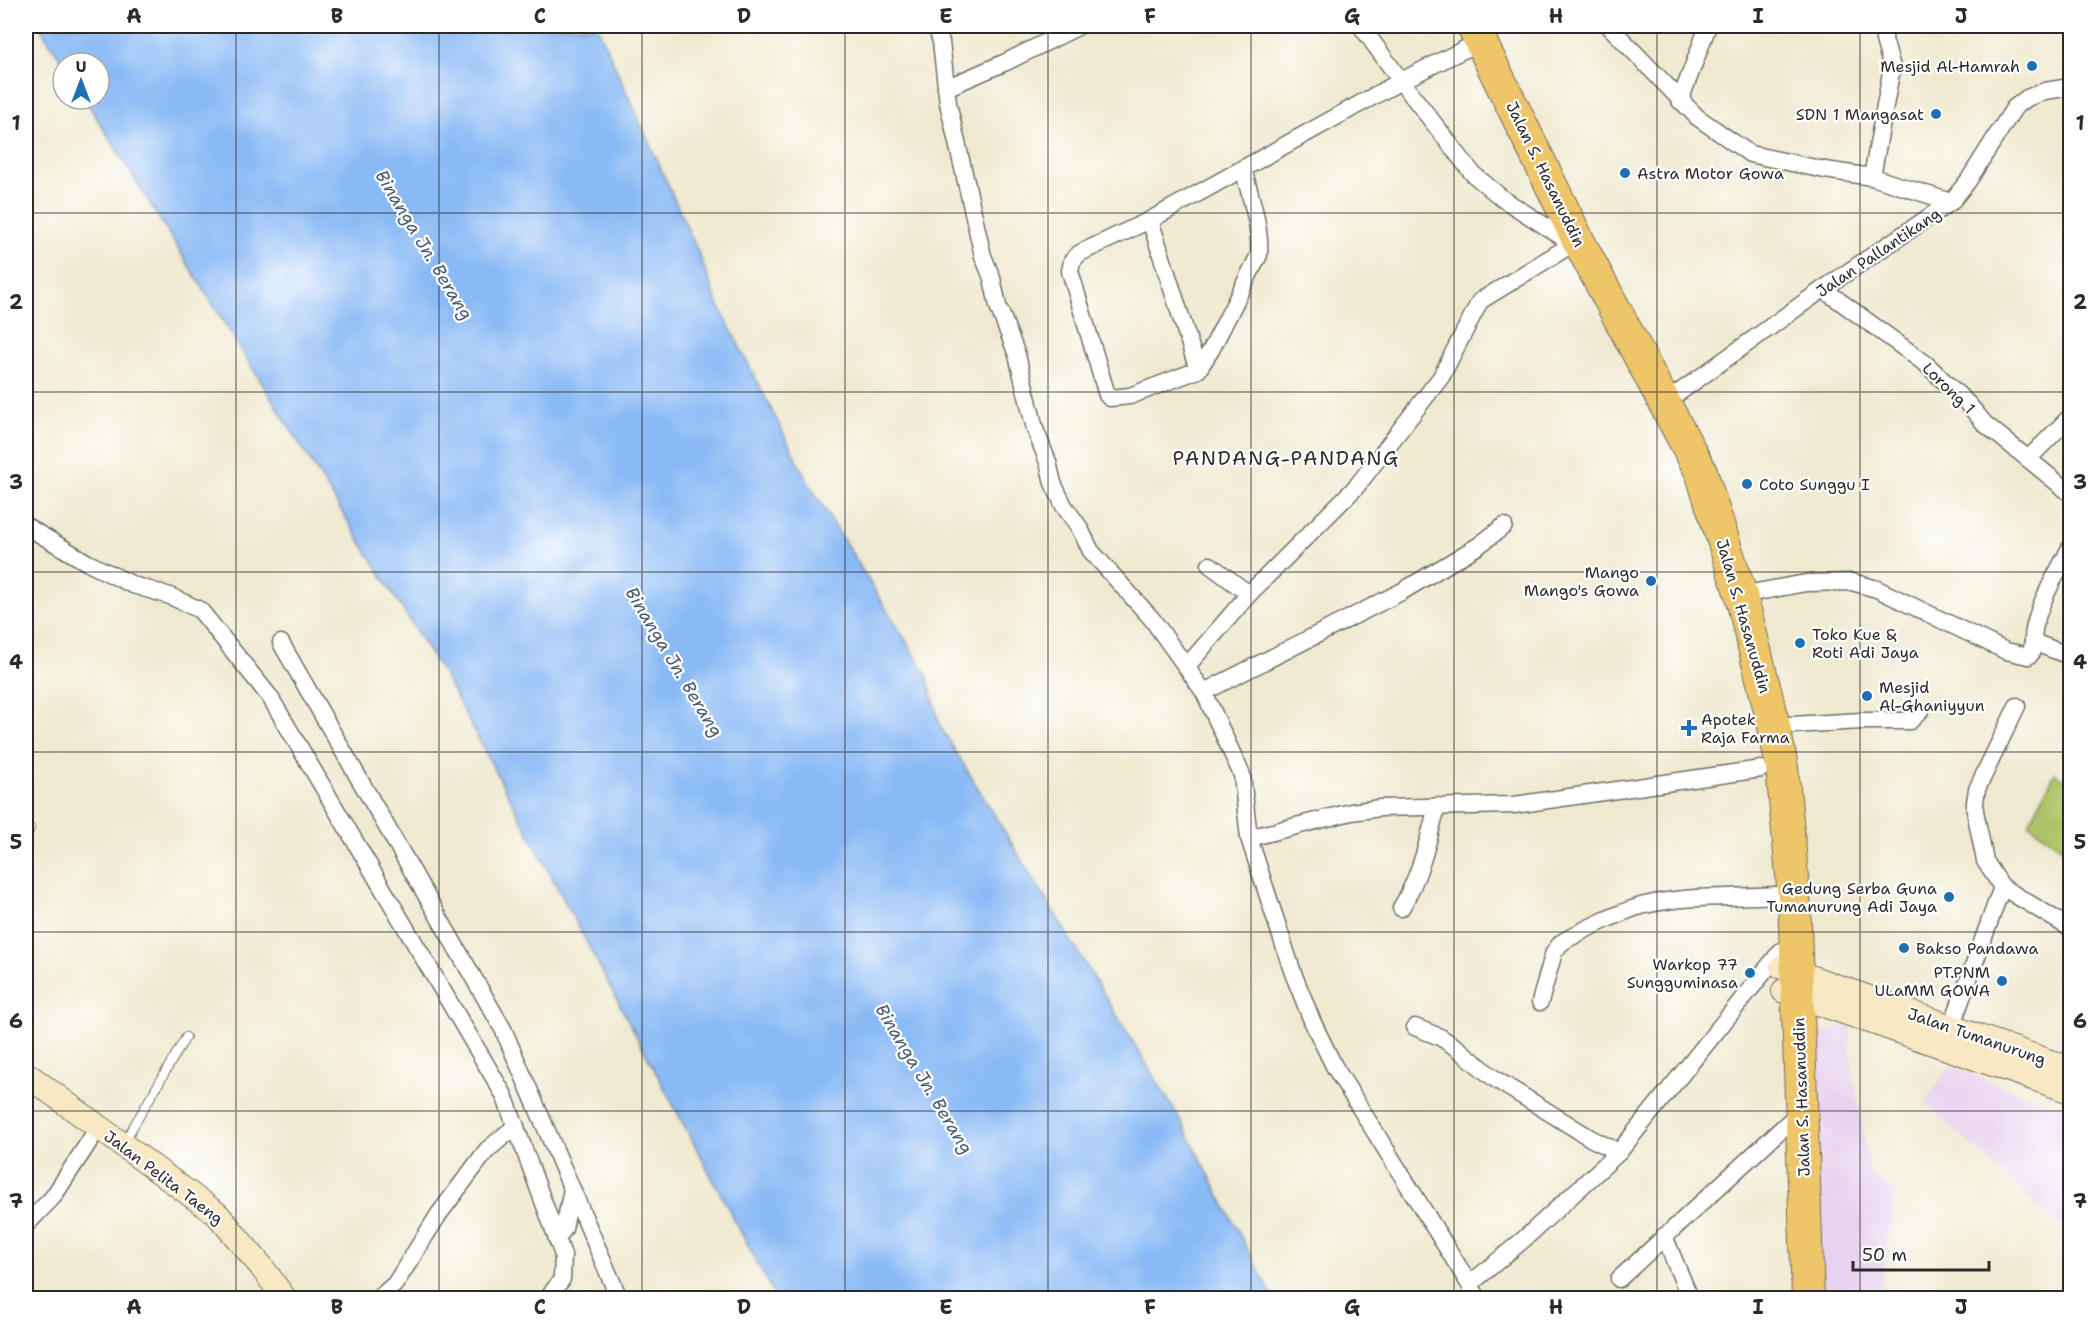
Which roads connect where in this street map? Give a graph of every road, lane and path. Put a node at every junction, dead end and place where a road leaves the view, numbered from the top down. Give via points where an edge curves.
1 (936, 26) edge
2 (1080, 26) edge
3 (1361, 26) edge
4 (1609, 26) edge
5 (1708, 26) edge
6 (1885, 26) edge
7 (1472, 35) edge
8 (1401, 81) junction
9 (2070, 87) edge
10 (946, 88) junction
11 (1680, 100) junction
12 (1243, 168) junction
13 (1872, 177) junction
14 (1952, 202) junction
15 (1150, 220) junction
16 (1574, 242) junction
17 (1823, 289) junction
18 (1619, 329) junction
19 (1198, 370) junction
20 (1663, 404) junction
21 (2070, 417) edge
22 (2028, 459) junction
23 (2070, 493) edge
24 (26, 526) edge
25 (1504, 526) dead end
26 (2070, 548) edge
27 (1210, 565) dead end
28 (1249, 594) junction
29 (1741, 595) junction
30 (2033, 642) junction
31 (281, 643) dead end
32 (2070, 656) edge
33 (1186, 666) junction
34 (1204, 692) junction
35 (2017, 706) dead end
36 (1920, 711) dead end
37 (1774, 726) junction
38 (1761, 769) junction
39 (1437, 806) junction
40 (30, 828) dead end
41 (26, 838) edge
42 (1249, 838) junction
43 (2002, 887) junction
44 (1775, 895) junction
45 (1401, 908) dead end
46 (2070, 928) edge
47 (1788, 975) junction
48 (1540, 1002) dead end
49 (1415, 1027) dead end
50 (1951, 1028) junction
51 (186, 1037) dead end
52 (2070, 1069) edge
53 (26, 1074) edge
54 (2070, 1091) edge
55 (1791, 1120) junction
56 (516, 1126) junction
57 (98, 1128) junction
58 (123, 1144) junction
59 (1619, 1152) junction
60 (572, 1189) junction
61 (26, 1225) edge
62 (1664, 1236) junction
63 (557, 1239) junction
64 (1619, 1279) dead end
65 (1474, 1291) edge
66 (284, 1299) edge
67 (379, 1299) edge
68 (548, 1299) edge
69 (619, 1299) edge
70 (1690, 1299) edge
71 (1798, 1299) edge
72 (1808, 1299) edge

1 - 10 street
2 - 10 street
3 - 8 street
4 - 11 street
5 - 11 street
6 - 13 street via 1884,40 1892,67
7 - 8 street
7 - 16 highway, Jalan S. Hasanuddin
8 - 12 street
8 - 16 street via 1473,174 1503,199
9 - 14 street, Jalan Pallantikang via 2027,98 2014,108
10 - 33 street via 983,256 1017,355 1053,483 1090,551 1152,620
11 - 13 street via 1697,117 1755,156
12 - 15 street
12 - 19 street via 1258,230 1259,255
13 - 14 street
14 - 17 street, Jalan Pallantikang
15 - 19 street
15 - 19 street via 1080,253 1072,261 1070,271 1107,395 1121,398
16 - 18 highway, Jalan S. Hasanuddin via 1590,283
16 - 28 street via 1480,301 1441,377 1356,487
17 - 20 street, Jalan Pallantikang
17 - 22 street, Lorong 1 via 1926,364 1985,424
18 - 20 highway, Jalan S. Hasanuddin
18 - 38 highway, Jalan S. Hasanuddin via 1687,478 1725,599
20 - 29 highway, Jalan S. Hasanuddin via 1701,472
21 - 22 street
22 - 23 street, Lorong 1
24 - 56 street via 106,572 200,610 270,697 504,1095
25 - 34 street via 1401,592
26 - 30 street via 2039,612
27 - 28 street
28 - 33 street
29 - 30 street via 1806,583 1852,582 1887,594 2006,651 2028,656
29 - 37 highway, Jalan S. Hasanuddin
30 - 32 street
31 - 60 street via 503,1029
33 - 34 street
34 - 42 street via 1242,775
35 - 43 street via 1977,789 1975,802 1985,861
36 - 37 street via 1910,721
37 - 47 highway, Jalan S. Hasanuddin via 1782,767 1794,897
38 - 39 street via 1514,804
38 - 44 highway, Jalan S. Hasanuddin
39 - 42 street via 1351,812
39 - 45 street via 1421,867
40 - 41 lane
42 - 65 street via 1293,973 1334,1066
43 - 46 street
43 - 50 street
44 - 47 highway, Jalan S. Hasanuddin
44 - 48 street via 1663,901 1624,912 1561,943 1554,952
47 - 50 street, Jalan Tumanurung
47 - 54 street, Jalan Tumanurung
47 - 55 highway, Jalan S. Hasanuddin
47 - 59 street
47 - 72 highway, Jalan S. Hasanuddin
49 - 59 street via 1440,1036 1495,1079
50 - 52 street, Jalan Tumanurung
51 - 58 lane
53 - 57 street, Jalan Pelita Taeng
55 - 62 street
55 - 71 highway, Jalan S. Hasanuddin
56 - 63 street
56 - 67 street via 487,1150 438,1214 395,1284
57 - 58 street, Jalan Pelita Taeng
57 - 61 street via 53,1197
58 - 66 street, Jalan Pelita Taeng via 217,1214
59 - 65 street
60 - 63 street via 564,1229
60 - 69 street
62 - 64 street
62 - 70 street
63 - 68 street via 564,1268 562,1279

